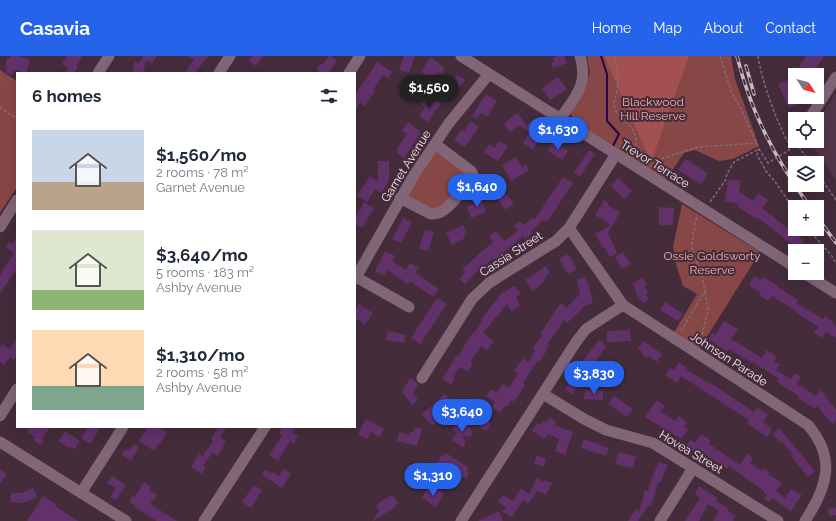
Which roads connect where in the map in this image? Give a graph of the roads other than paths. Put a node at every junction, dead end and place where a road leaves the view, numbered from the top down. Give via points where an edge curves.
1 (109, 56) edge
2 (230, 56) edge
3 (360, 56) edge
4 (461, 56) edge
5 (580, 56) edge
6 (99, 72) edge
7 (220, 72) edge
8 (350, 72) edge
9 (489, 74) junction
10 (836, 77) edge
11 (814, 112) edge
12 (560, 118) junction
13 (435, 144) junction
14 (616, 154) junction
15 (400, 198) junction
16 (16, 202) edge
17 (0, 227) edge
18 (569, 228) junction
19 (788, 262) edge
20 (356, 278) edge
21 (815, 280) edge
22 (836, 293) edge
23 (622, 305) junction
24 (409, 307) dead end
25 (422, 378) dead end
26 (16, 391) edge
27 (543, 394) junction
28 (0, 416) edge
29 (122, 428) edge
30 (264, 428) edge
31 (0, 442) edge
32 (693, 468) junction
33 (81, 492) junction
34 (126, 521) edge
35 (204, 521) edge
36 (460, 521) edge
37 (660, 521) edge
38 (778, 521) edge
39 (805, 521) edge

1 - 6 street
2 - 7 street
3 - 8 street
4 - 9 street, Trevor Terrace
5 - 12 street via 584,78 581,87
9 - 12 street, Trevor Terrace
9 - 13 street, Garnet Avenue via 449,122
10 - 11 street
12 - 14 street, Trevor Terrace
13 - 15 street, Garnet Avenue
13 - 15 street via 471,170 471,181 444,210 437,214 431,214
14 - 18 street, Cassia Street
14 - 19 street, Trevor Terrace via 703,205
15 - 20 street, Garnet Avenue
16 - 17 street
18 - 23 street, Johnson Parade
18 - 25 street, Cassia Street via 556,241 489,283 472,299
20 - 24 street
21 - 22 street
23 - 27 street via 586,329
23 - 39 street, Johnson Parade via 818,433 829,454 831,469 822,495
26 - 28 street
27 - 32 street, Hovea Street via 606,430 653,443
27 - 36 street
29 - 33 street
30 - 35 street
31 - 33 street
32 - 37 street
32 - 38 street, Hovea Street
33 - 34 street

